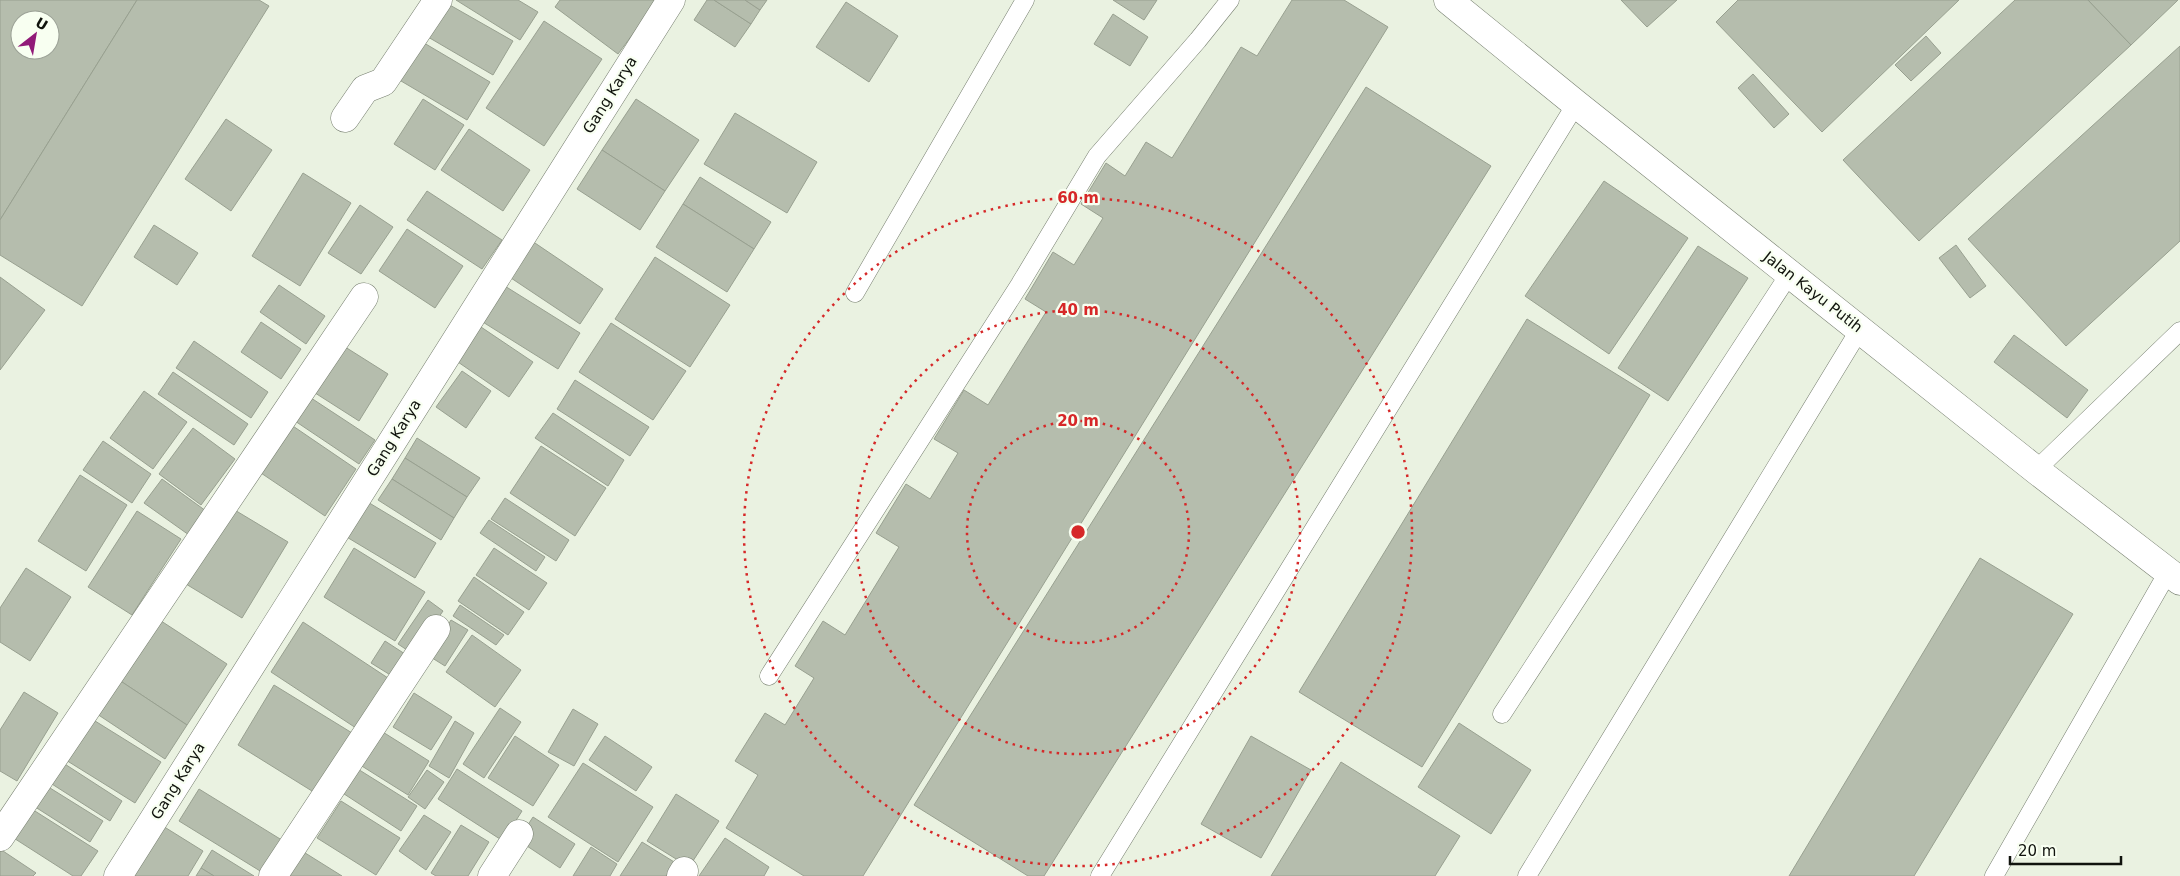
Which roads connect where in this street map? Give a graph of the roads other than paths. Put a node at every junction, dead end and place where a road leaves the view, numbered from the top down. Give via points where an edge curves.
1 (438, 0) edge
2 (671, 0) edge
3 (1025, 0) edge
4 (1230, 0) edge
5 (1448, 0) edge
6 (1576, 104) junction
7 (345, 118) dead end
8 (1790, 273) junction
9 (855, 293) dead end
10 (364, 297) dead end
11 (1860, 329) junction
12 (2180, 331) edge
13 (2036, 470) junction
14 (2174, 576) edge
15 (436, 629) dead end
16 (769, 676) dead end
17 (1502, 714) dead end
18 (519, 834) dead end
19 (0, 837) edge
20 (118, 876) edge
21 (273, 876) edge
22 (492, 876) edge
23 (1100, 876) edge
24 (1527, 876) edge
25 (1994, 876) edge

1 - 7 street via 383,82 365,89
2 - 20 street, Gang Karya
3 - 9 lane
4 - 16 lane via 1097,156 1014,293
5 - 6 street, Jalan Kayu Putih
6 - 8 street, Jalan Kayu Putih
6 - 23 lane
8 - 11 street, Jalan Kayu Putih
8 - 17 lane
10 - 19 street
11 - 13 street, Jalan Kayu Putih
11 - 24 lane
12 - 13 lane
13 - 14 street, Jalan Kayu Putih
14 - 25 lane
15 - 21 street
18 - 22 street

